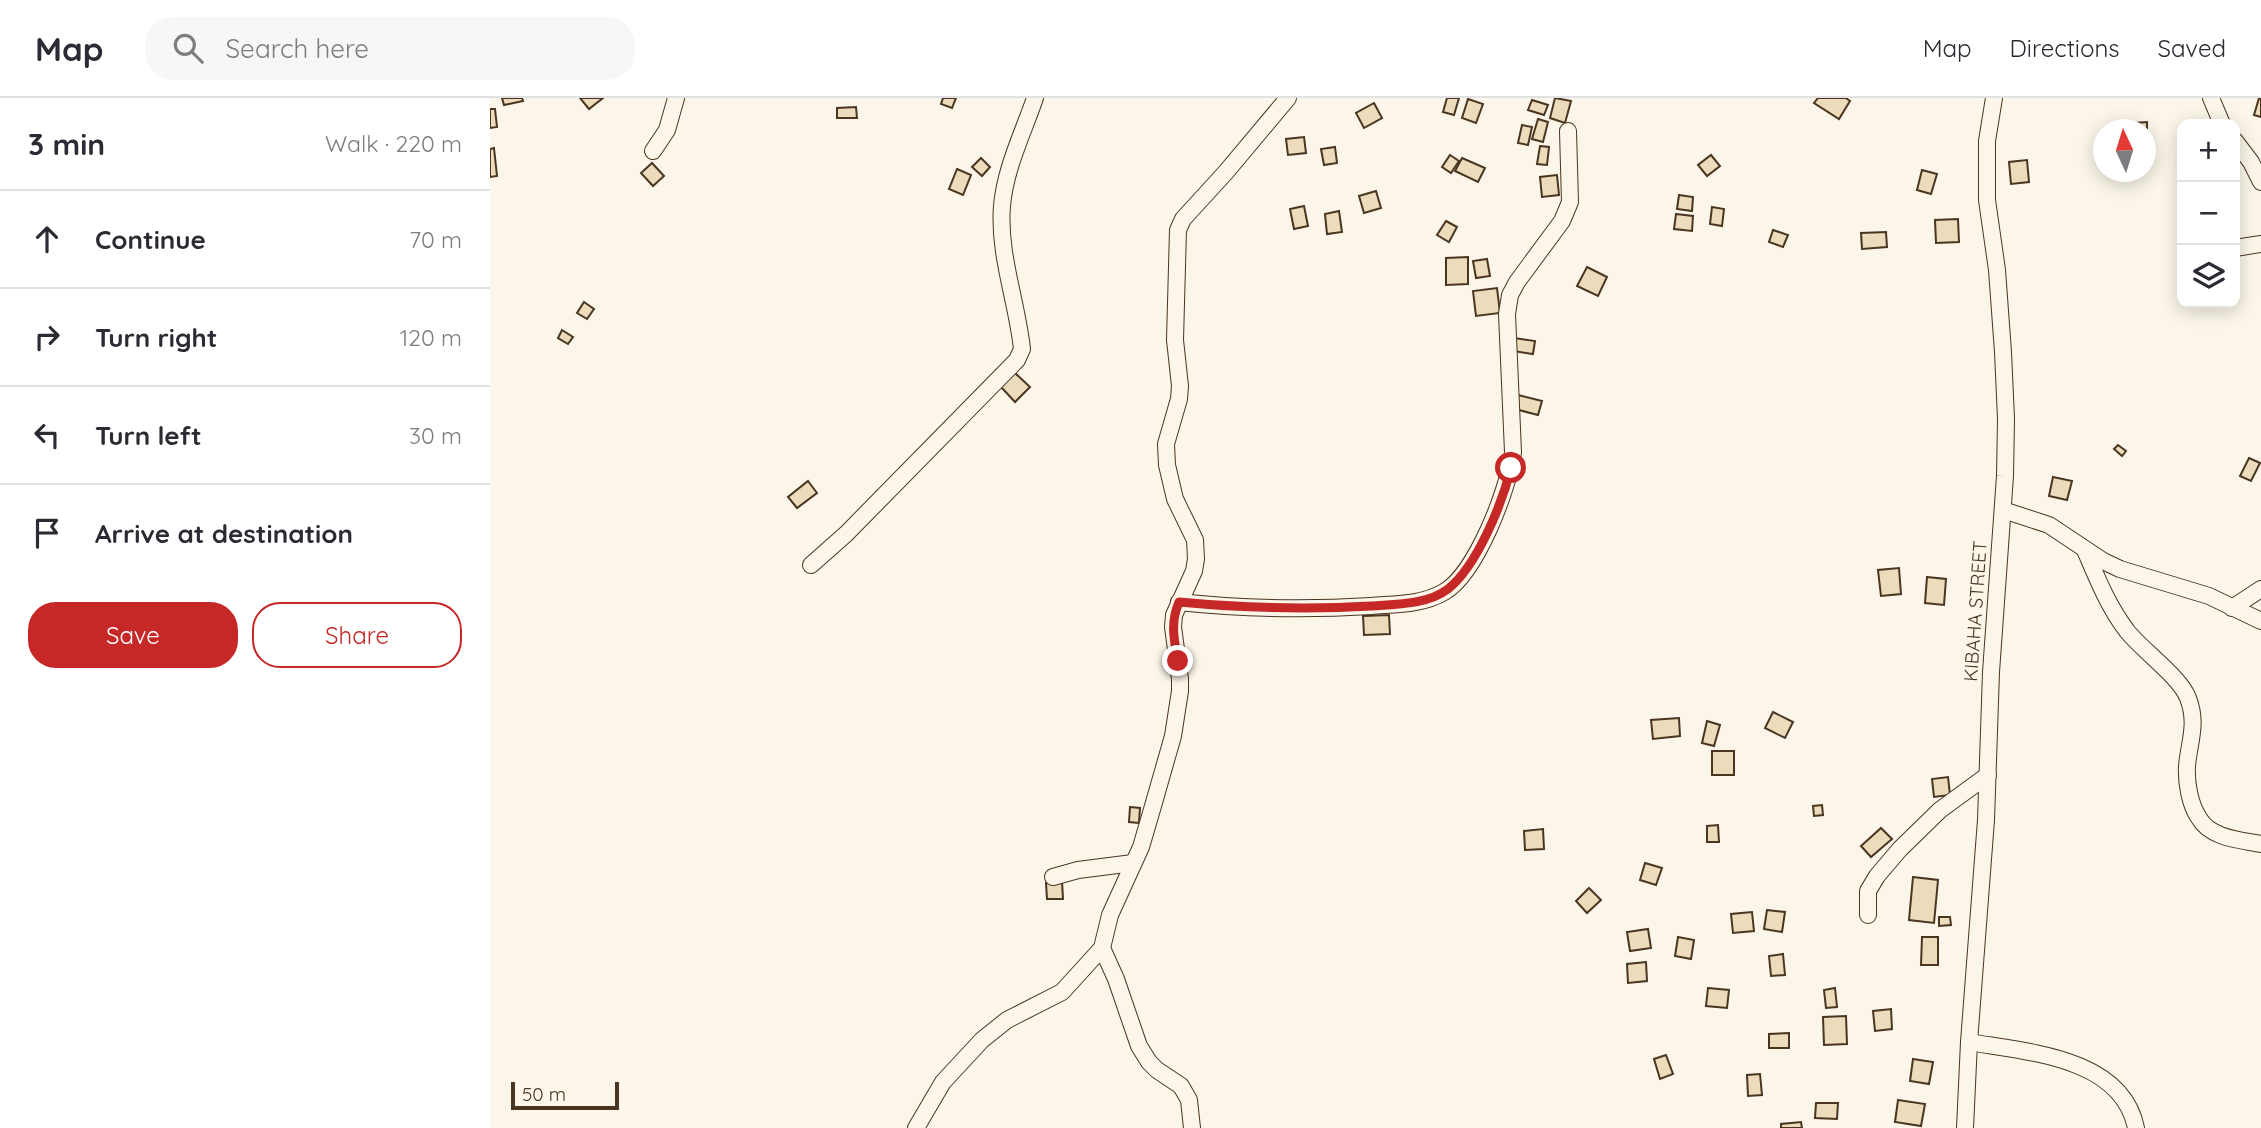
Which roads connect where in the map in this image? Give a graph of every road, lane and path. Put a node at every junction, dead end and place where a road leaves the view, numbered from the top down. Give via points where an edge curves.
1 (676, 98) edge
2 (1035, 98) edge
3 (1288, 98) edge
4 (1994, 98) edge
5 (2211, 98) edge
6 (2220, 119) edge
7 (1568, 131) dead end
8 (2240, 148) edge
9 (653, 151) dead end
10 (2261, 182) edge
11 (2261, 244) edge
12 (2240, 247) edge
13 (2003, 510) junction
14 (2085, 550) junction
15 (811, 565) dead end
16 (2261, 589) edge
17 (1179, 602) junction
18 (2232, 608) junction
19 (2261, 621) edge
20 (1988, 775) junction
21 (2261, 844) edge
22 (1133, 863) junction
23 (1053, 877) dead end
24 (1868, 915) dead end
25 (1101, 948) junction
26 (1969, 1042) junction
27 (916, 1128) edge
28 (1192, 1128) edge
29 (1965, 1128) edge
30 (2136, 1128) edge

1 - 9 street via 667,130
2 - 15 street via 1010,167 1002,206 1003,240 1022,349 1017,360
3 - 17 street via 1178,230 1175,340 1180,386 1166,444 1167,465 1175,499 1195,540 1196,559
4 - 13 street, KIBAHA STREET via 1987,141 1987,200 2003,352
5 - 6 street
7 - 17 street via 1570,202 1562,221 1510,295 1511,468 1496,514 1458,581 1434,597 1394,604 1294,610
8 - 10 street
11 - 12 street
13 - 14 street via 2049,525
13 - 20 street, KIBAHA STREET
14 - 18 street via 2120,569 2193,590
14 - 21 street via 2106,601 2126,630 2181,683 2189,700 2193,741 2187,767 2192,804 2200,821 2213,833
16 - 18 street
17 - 22 street via 1172,627 1180,679 1177,710
18 - 19 street
20 - 24 street via 1940,810 1892,858 1868,891
20 - 26 street, KIBAHA STREET
22 - 23 street
22 - 25 street
25 - 27 street via 1062,992 1007,1020 982,1040 943,1082
25 - 28 street via 1139,1045 1149,1062 1181,1086 1189,1100
26 - 29 street, KIBAHA STREET
26 - 30 street via 2076,1064 2096,1073 2122,1097

